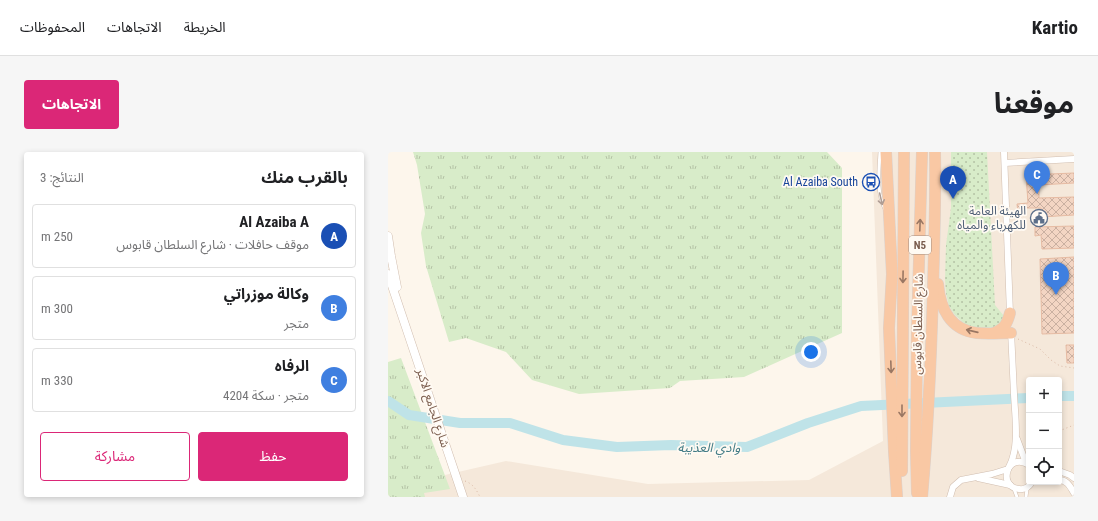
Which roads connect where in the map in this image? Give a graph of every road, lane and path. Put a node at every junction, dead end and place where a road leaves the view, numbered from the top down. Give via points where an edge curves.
1 (880, 152) edge
2 (886, 152) edge
3 (890, 152) edge
4 (935, 152) edge
5 (941, 152) edge
6 (1004, 152) edge
7 (904, 153) edge
8 (922, 154) edge
9 (1074, 160) edge
10 (1005, 163) junction
11 (886, 171) junction
12 (936, 187) junction
13 (888, 216) junction
14 (388, 236) edge
15 (934, 237) junction
16 (388, 274) edge
17 (1010, 313) junction
18 (404, 319) junction
19 (992, 333) junction
20 (1011, 335) junction
21 (1074, 368) edge
22 (1074, 425) edge
23 (1062, 430) edge
24 (1016, 434) junction
25 (898, 451) junction
26 (921, 451) junction
27 (1026, 462) edge
28 (1026, 464) edge
29 (1009, 468) junction
30 (1062, 472) edge
31 (974, 477) junction
32 (457, 478) junction
33 (1074, 478) edge
34 (1062, 480) edge
35 (1030, 485) edge
36 (1012, 486) junction
37 (1074, 493) edge
38 (463, 497) edge
39 (480, 497) edge
40 (897, 497) edge
41 (901, 497) edge
42 (917, 497) edge
43 (922, 497) edge
44 (950, 497) edge
45 (1017, 497) edge
46 (1026, 497) edge

1 -> 13 lane via 879,191
2 - 11 highway
3 - 11 highway
4 - 12 highway
5 - 12 highway
6 - 10 street
7 -> 25 highway, شارع السلطان قابوس / N5
26 -> 8 highway, شارع السلطان قابوس / N5 via 917,334
9 - 10 street
10 - 17 street
11 - 13 highway
12 - 15 highway
13 -> 25 highway via 892,274 889,328
14 - 18 street, شارع الجامع الاكبر
19 -> 15 highway via 976,333 959,327 945,312 939,291
15 - 26 highway via 932,335
16 - 18 street, شارع الجامع الاكبر
17 - 19 highway via 1002,329
17 - 20 street
18 - 32 street, شارع الجامع الاكبر
19 - 20 highway
20 - 21 path via 1040,349 1060,366
20 - 24 street
22 - 23 path
24 - 27 street
24 - 29 street via 1014,454
25 - 40 highway
25 - 41 highway, شارع السلطان قابوس / N5
26 - 42 highway, شارع السلطان قابوس / N5
26 - 43 highway
28 - 29 street via 1015,463
29 - 31 street
29 - 36 street via 1007,478
30 - 33 street
31 - 36 street
31 - 44 street via 957,483
32 - 38 street, شارع الجامع الاكبر
32 - 39 path via 473,485
34 - 37 street
35 - 36 street via 1020,489
35 - 46 lane
36 - 45 lane

